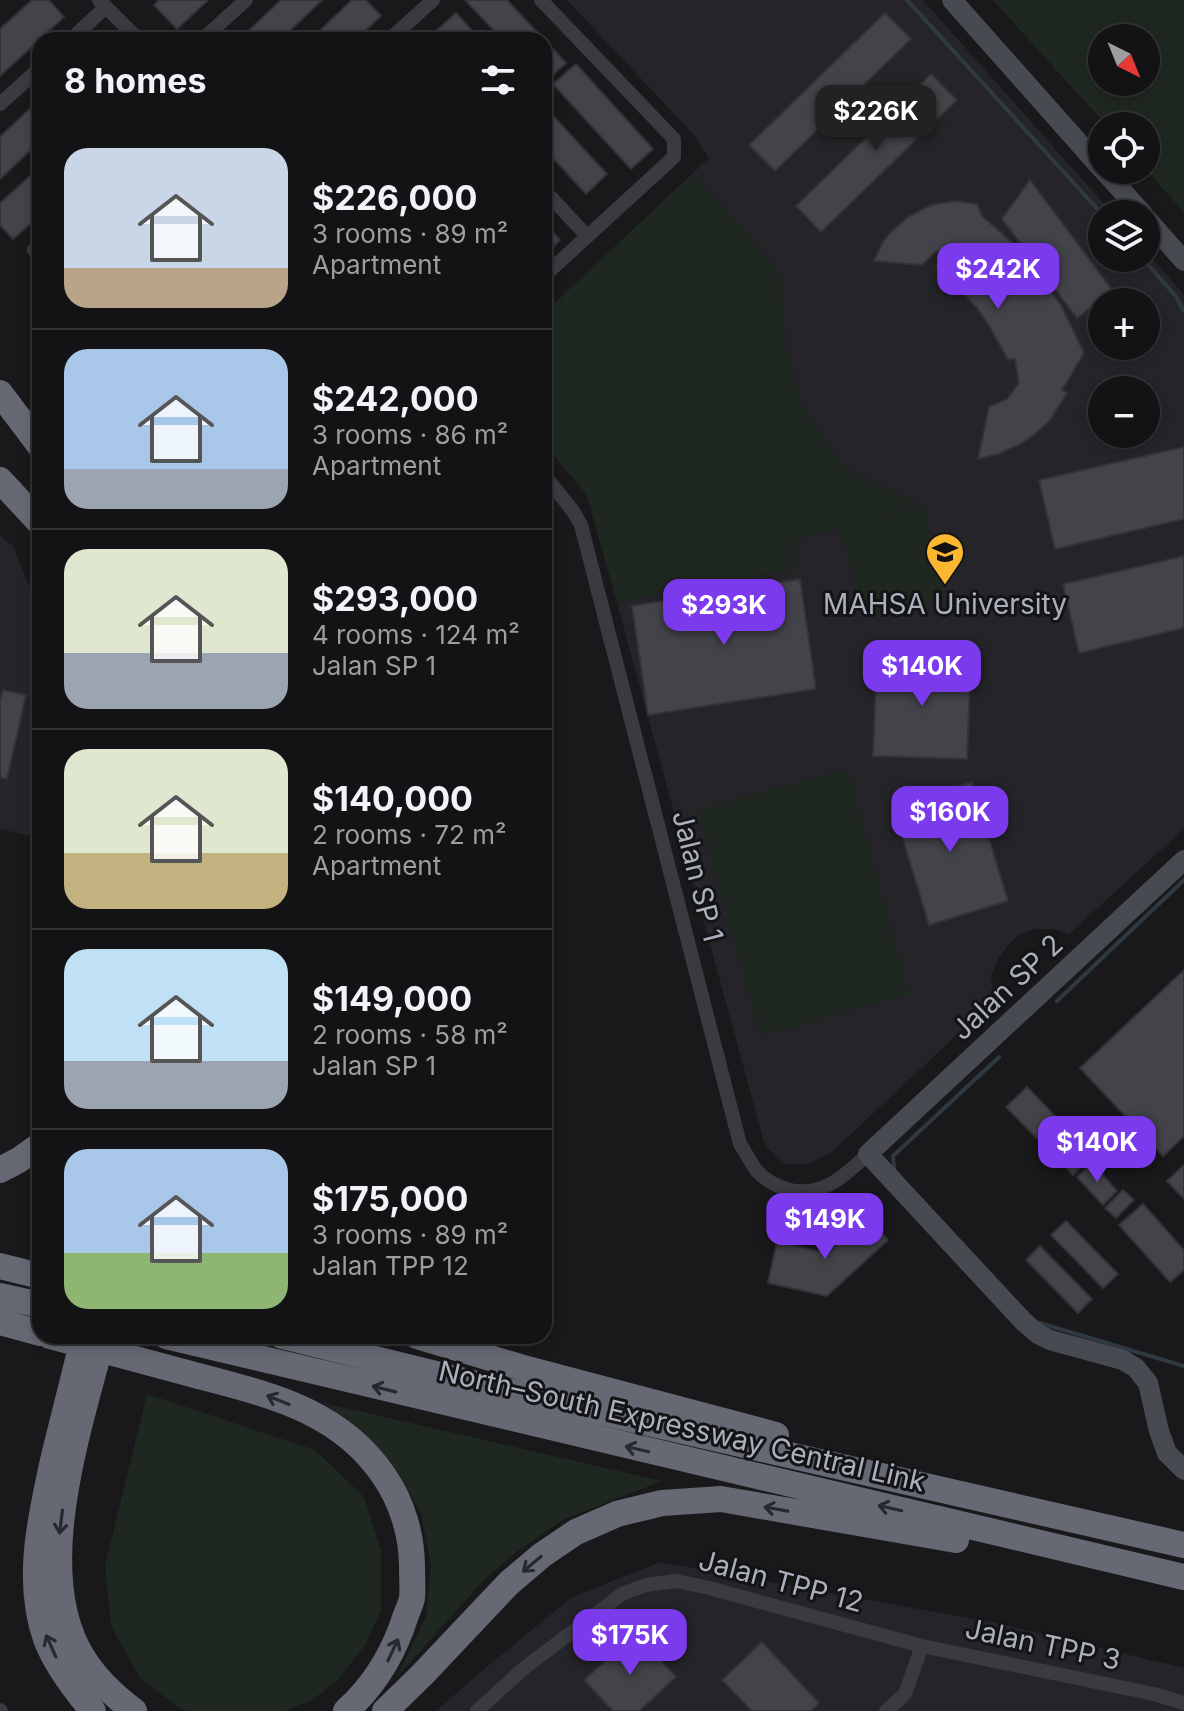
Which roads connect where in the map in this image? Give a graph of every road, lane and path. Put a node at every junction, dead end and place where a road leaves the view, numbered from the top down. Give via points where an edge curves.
1 (246, 0) edge
2 (433, 0) edge
3 (541, 0) edge
4 (952, 0) edge
5 (103, 4) edge
6 (77, 32) edge
7 (131, 32) edge
8 (211, 32) edge
9 (402, 32) edge
10 (32, 75) edge
11 (0, 104) edge
12 (1088, 152) edge
13 (1116, 184) edge
14 (552, 199) edge
15 (1130, 200) edge
16 (1160, 234) edge
17 (587, 236) junction
18 (1184, 261) edge
19 (552, 269) edge
20 (0, 393) edge
21 (32, 435) edge
22 (0, 480) edge
23 (552, 485) edge
24 (32, 514) edge
25 (1184, 860) edge
26 (32, 1150) edge
27 (868, 1154) junction
28 (0, 1170) edge
29 (0, 1266) edge
30 (32, 1274) edge
31 (0, 1296) edge
32 (32, 1303) edge
33 (0, 1322) edge
34 (32, 1331) edge
35 (79, 1344) edge
36 (83, 1344) edge
37 (100, 1344) edge
38 (200, 1344) edge
39 (315, 1344) edge
40 (444, 1344) edge
41 (73, 1416) junction
42 (1184, 1470) edge
43 (1184, 1544) edge
44 (1184, 1579) edge
45 (922, 1646) junction
46 (1184, 1703) edge
47 (93, 1711) edge
48 (134, 1711) edge
49 (346, 1711) edge
50 (385, 1711) edge
51 (477, 1711) edge
52 (886, 1711) edge

1 - 8 street
2 - 9 street
3 - 17 street via 674,139 674,157
4 - 12 street
5 - 6 street
5 - 7 street
10 - 11 street
13 - 15 street
14 - 17 street
16 - 18 street
17 - 19 street
20 - 21 highway
22 - 24 highway
23 - 27 street, Jalan SP 1 via 581,525 740,1144 769,1181 803,1193 843,1178
25 - 27 street, Jalan SP 2
26 - 28 highway
27 - 42 street via 1038,1334 1136,1368 1148,1383 1167,1453
29 - 30 highway
31 - 32 highway
33 - 34 highway
49 -> 35 highway via 387,1662 412,1598 406,1525 394,1491 374,1462 335,1426 277,1399
36 - 41 highway
37 - 41 highway
44 -> 38 highway, North–South Expressway Central Link
39 - 43 highway, North–South Expressway Central Link
40 - 43 highway
47 -> 41 highway via 61,1669 46,1639 38,1601 40,1518
41 -> 48 highway via 60,1527 63,1603 82,1657
44 -> 50 highway via 721,1499 662,1503 617,1514 542,1555
45 - 46 street, Jalan TPP 3
45 - 51 street, Jalan TPP 12 via 709,1588 677,1581 646,1585 622,1594
45 - 52 street via 905,1694

